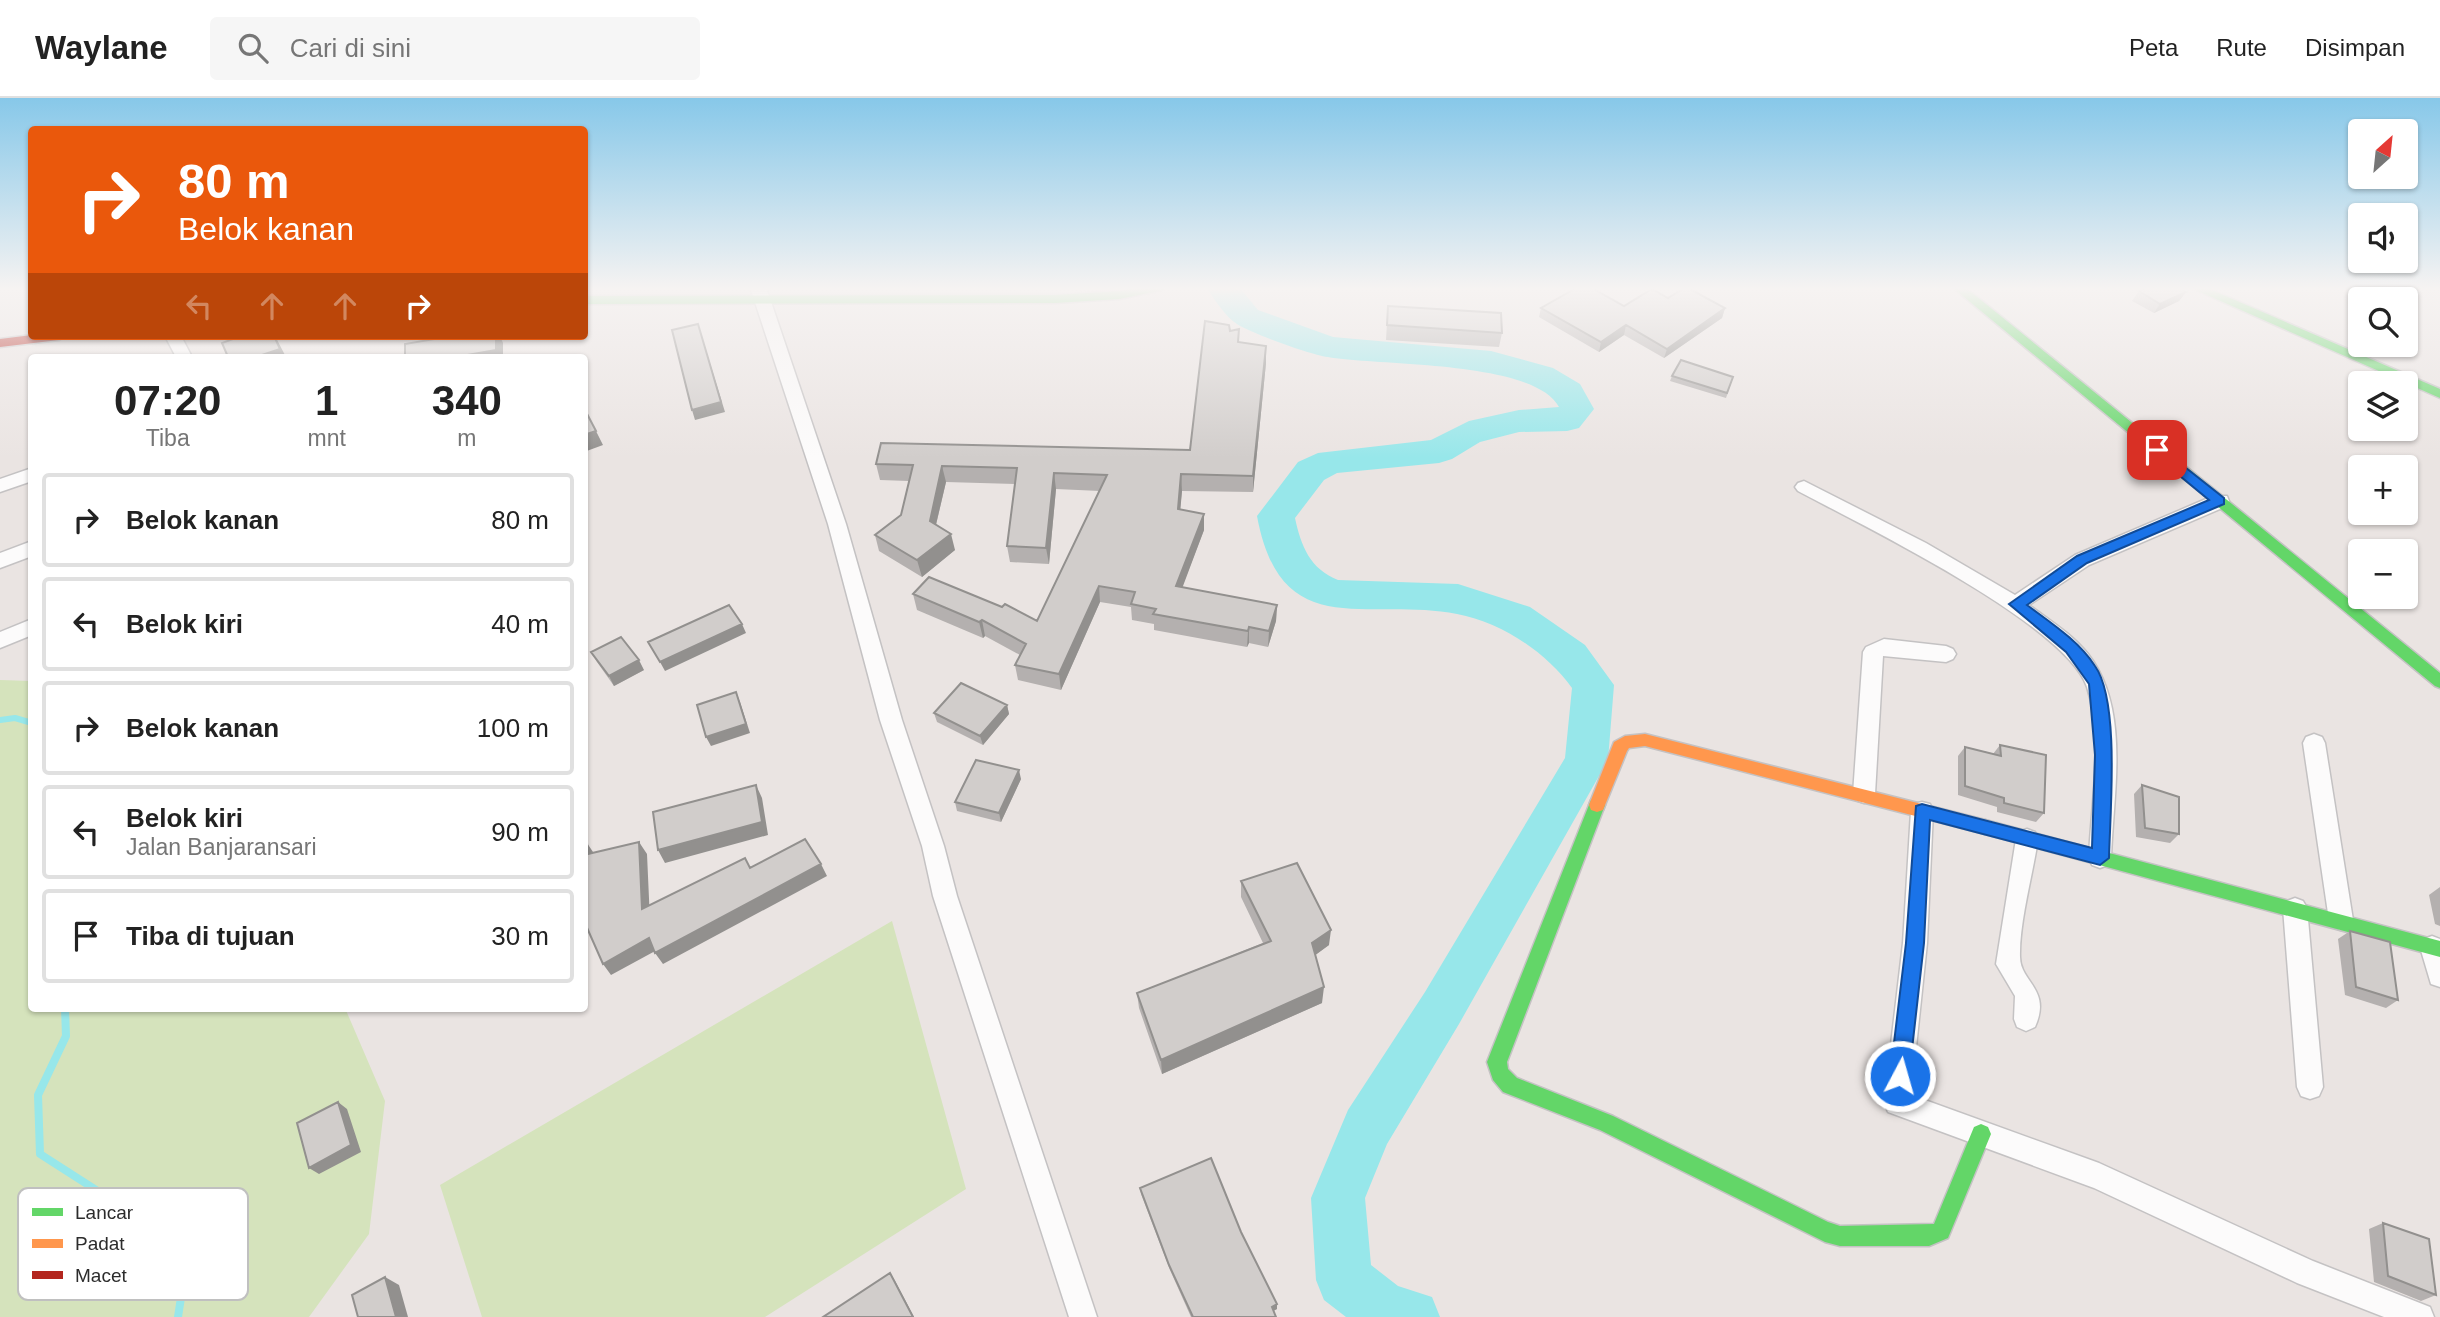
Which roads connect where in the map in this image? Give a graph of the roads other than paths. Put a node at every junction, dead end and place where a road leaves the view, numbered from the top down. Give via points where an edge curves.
1 (779, 344) edge
2 (2028, 344) edge
3 (2325, 344) edge
4 (2440, 394) edge
5 (28, 476) edge
6 (0, 486) edge
7 (1804, 486) dead end
8 (2220, 501) junction
9 (28, 550) edge
10 (0, 561) edge
11 (2017, 604) junction
12 (28, 628) edge
13 (0, 640) edge
14 (1946, 654) dead end
15 (2440, 682) edge
16 (2314, 743) dead end
17 (1864, 794) junction
18 (1922, 811) junction
19 (2027, 839) junction
20 (2100, 858) junction
21 (2295, 908) junction
22 (2341, 920) junction
23 (2436, 948) edge
24 (2440, 976) edge
25 (2026, 1019) dead end
26 (2310, 1087) dead end
27 (1981, 1133) junction
28 (1083, 1317) edge
29 (2420, 1317) edge

1 - 28 street via 837,524 945,896
2 - 8 street
3 - 4 street
5 - 6 street
7 - 11 street
8 - 11 street via 2082,559
8 - 15 street
9 - 10 street
11 - 20 street via 2071,648 2096,684 2103,755
12 - 13 street
14 - 17 street via 1885,647 1873,652
16 - 22 street
17 - 18 street
17 - 27 street via 1645,740 1625,742 1497,1062 1500,1074 1523,1092 1606,1124 1840,1236 1929,1236 1941,1231
18 - 19 street
18 - 27 street via 1915,943 1897,1103
19 - 20 street
19 - 25 street via 2008,954 2008,964 2027,994
20 - 21 street
21 - 22 street
21 - 26 street
22 - 23 street
23 - 24 street
27 - 29 street via 2099,1176 2307,1273

